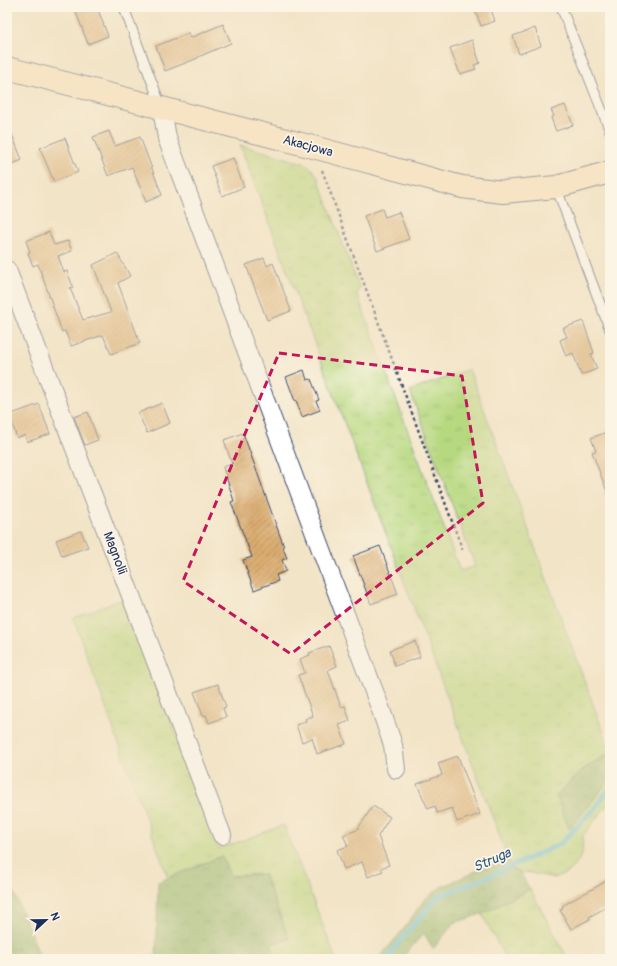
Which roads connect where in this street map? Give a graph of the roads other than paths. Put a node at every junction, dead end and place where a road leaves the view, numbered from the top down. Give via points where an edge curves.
1 (561, 7) edge
2 (124, 8) dead end
3 (7, 68) edge
4 (162, 109) junction
5 (610, 131) edge
6 (610, 172) edge
7 (556, 187) junction
8 (7, 270) edge
9 (610, 330) edge
10 (396, 769) dead end
11 (222, 835) dead end

1 - 5 lane
2 - 4 lane
3 - 4 street, Akacjowa
4 - 7 street, Akacjowa via 462,187 503,192
4 - 10 street via 167,138 381,710 393,745
6 - 7 street, Akacjowa
7 - 9 lane
8 - 11 street, Magnolii

